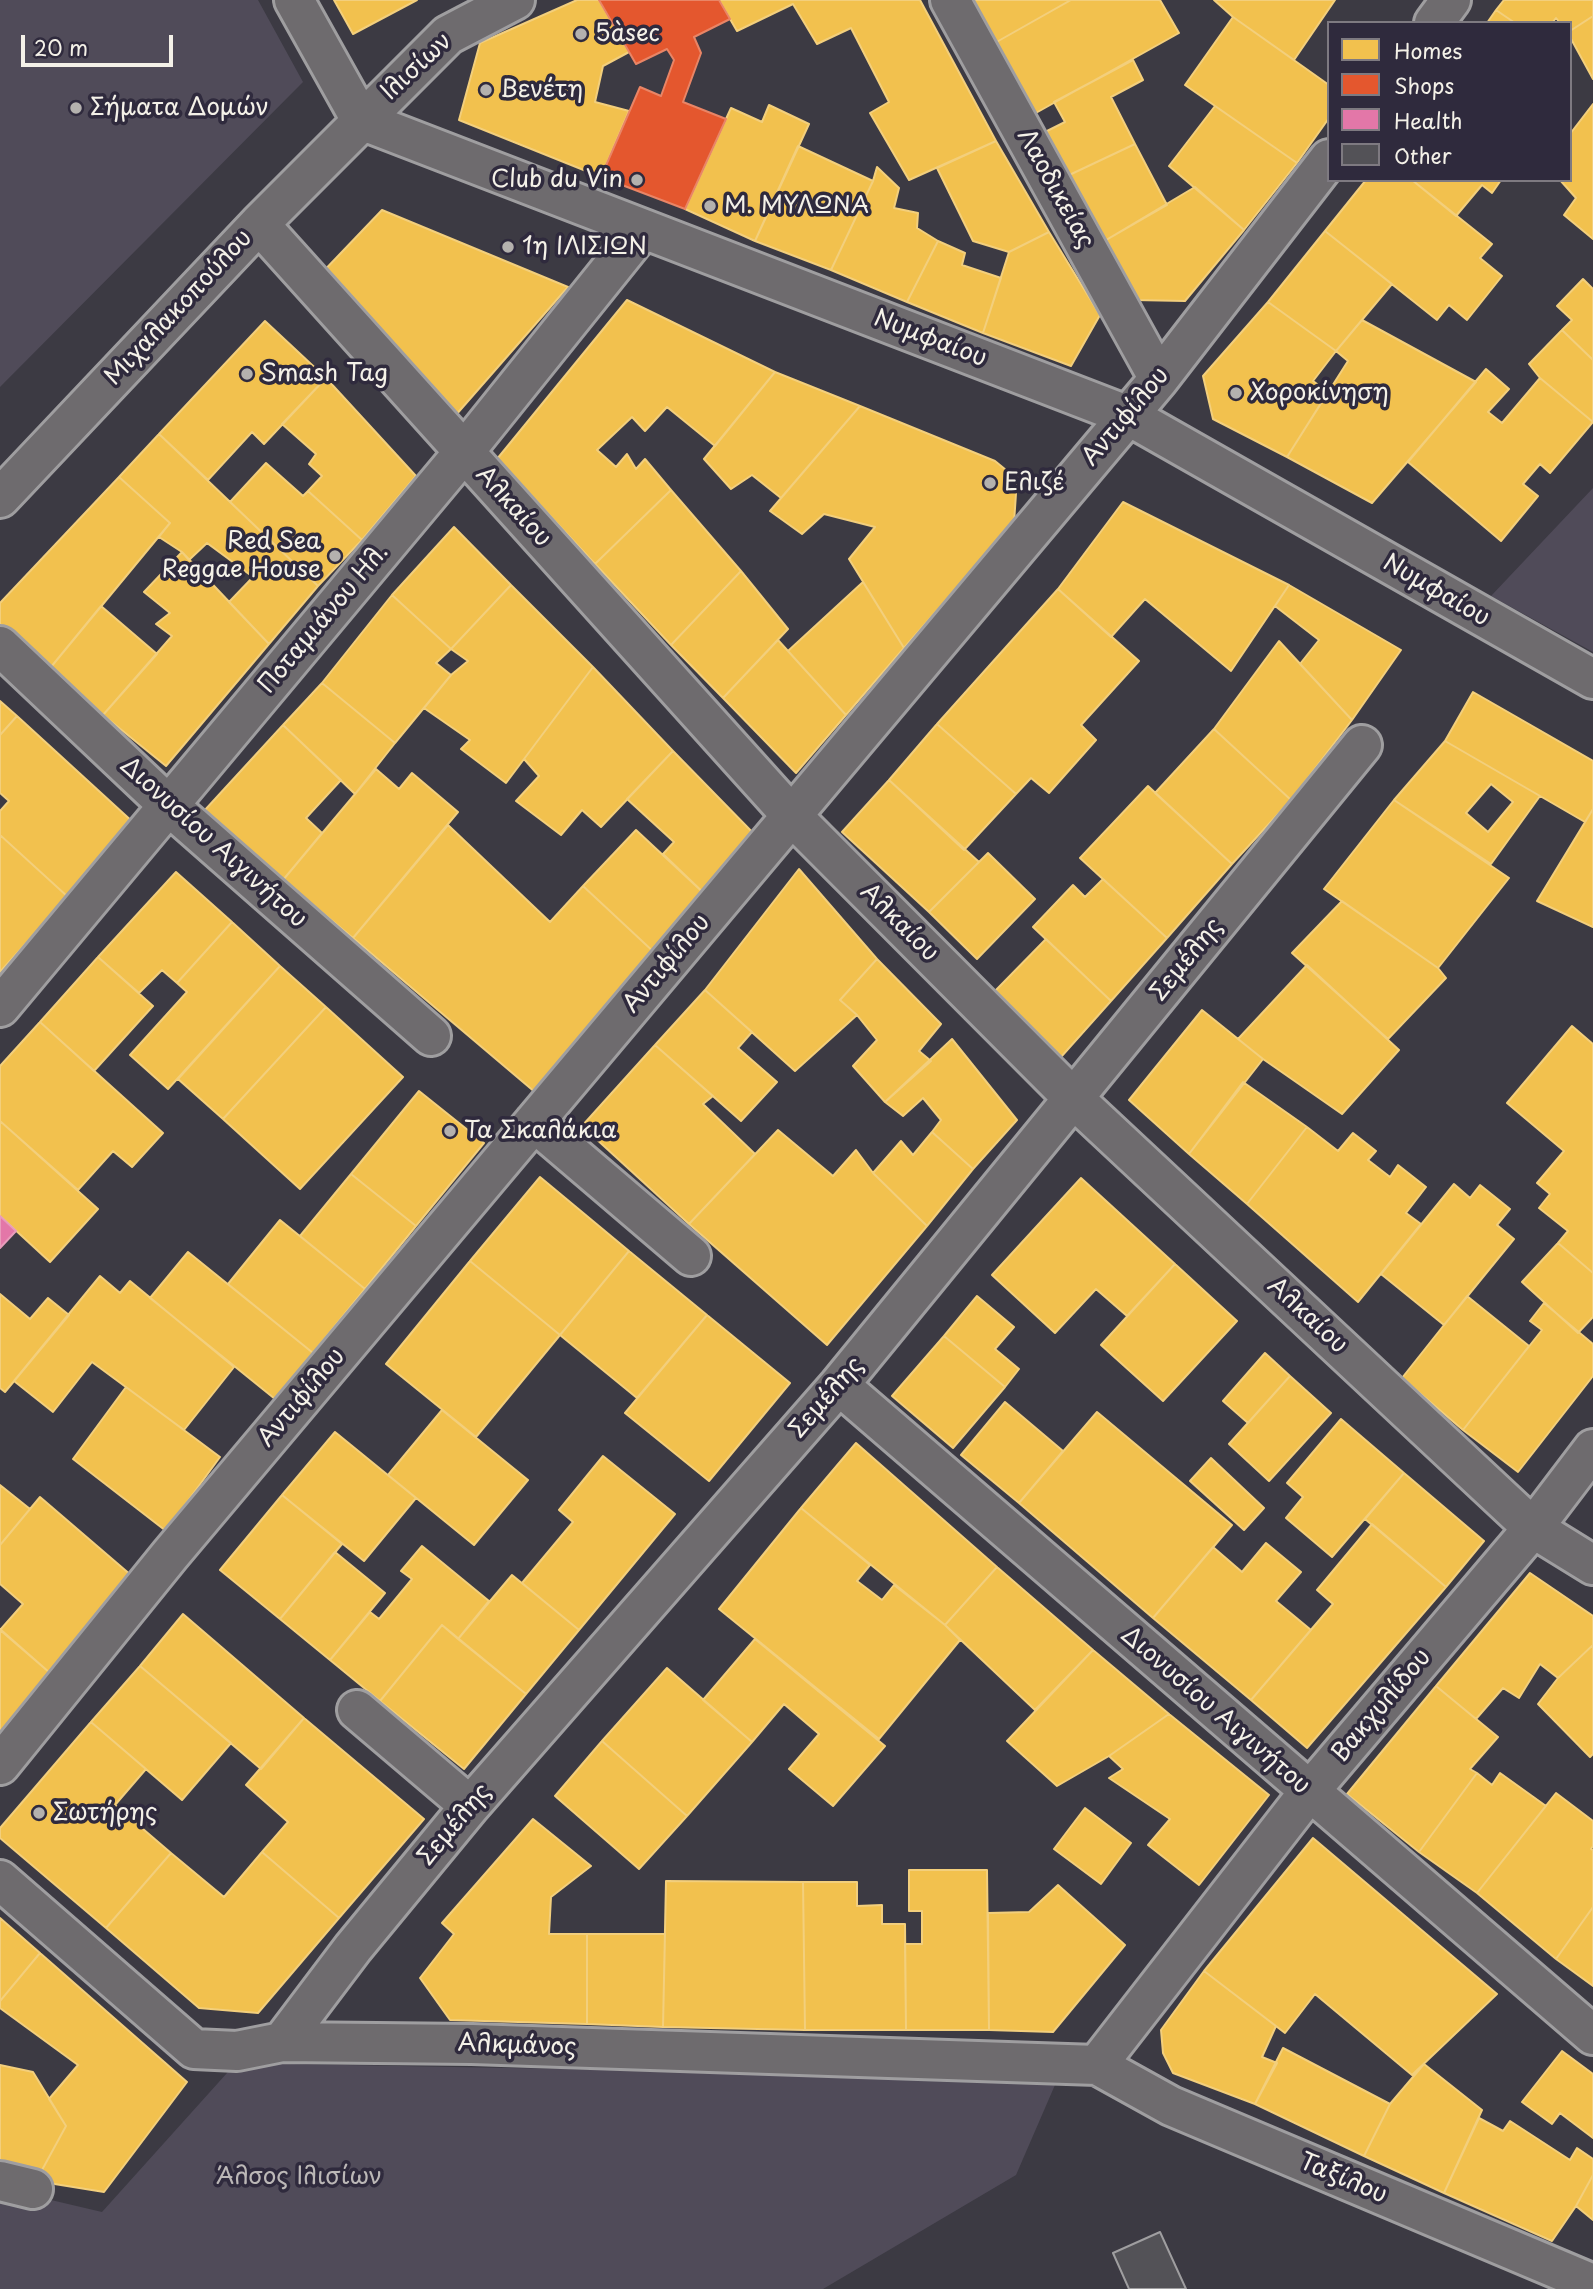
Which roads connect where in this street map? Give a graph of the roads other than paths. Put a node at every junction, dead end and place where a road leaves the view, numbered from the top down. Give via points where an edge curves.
1 (294, 0) edge
2 (515, 0) edge
3 (950, 0) edge
4 (1451, 0) edge
5 (1435, 21) edge
6 (361, 120) junction
7 (1327, 162) edge
8 (259, 224) junction
9 (643, 229) junction
10 (1159, 379) junction
11 (1129, 416) junction
12 (464, 452) junction
13 (0, 498) edge
14 (0, 646) edge
15 (1593, 680) edge
16 (1363, 745) dead end
17 (168, 806) junction
18 (792, 816) junction
19 (0, 1007) edge
20 (431, 1036) dead end
21 (1073, 1098) junction
22 (534, 1122) junction
23 (691, 1256) dead end
24 (839, 1385) junction
25 (1593, 1449) edge
26 (1533, 1528) junction
27 (1593, 1566) edge
28 (357, 1710) dead end
29 (0, 1765) edge
30 (1309, 1792) junction
31 (470, 1806) junction
32 (0, 1880) edge
33 (1593, 2035) edge
34 (282, 2042) junction
35 (1097, 2065) junction
36 (1570, 2281) edge

1 - 6 street
2 - 6 street, Ιλισίων via 447,35
3 - 10 street, Λαοδικείας
4 - 5 street
6 - 8 street, Μιχαλακοπούλου
6 - 9 street, Νυμφαίου
7 - 10 street, Αντιφίλου
8 - 12 street, Αλκαίου
8 - 13 street, Μιχαλακοπούλου
9 - 11 street, Νυμφαίου
9 - 12 street, Ποταμιάνου Ηλ.
10 - 11 street, Αντιφίλου
11 - 15 street, Νυμφαίου
11 - 18 street, Αντιφίλου
12 - 17 street, Ποταμιάνου Ηλ.
12 - 18 street, Αλκαίου
14 - 17 street, Διονυσίου Αιγινήτου
16 - 21 street, Σεμέλης
17 - 19 street, Ποταμιάνου Ηλ.
17 - 20 street, Διονυσίου Αιγινήτου
18 - 21 street, Αλκαίου
18 - 22 street, Αντιφίλου
21 - 24 street, Σεμέλης
21 - 26 street, Αλκαίου
22 - 23 street
22 - 29 street, Αντιφίλου
24 - 30 street, Διονυσίου Αιγινήτου
24 - 31 street, Σεμέλης
25 - 26 street, Βακχυλίδου
26 - 27 street, Αλκαίου
26 - 30 street, Βακχυλίδου
28 - 31 street
30 - 33 street, Διονυσίου Αιγινήτου
30 - 35 street, Βακχυλίδου
31 - 34 street, Σεμέλης
32 - 34 street, Αλκμάνος via 194,2049 237,2051
34 - 35 street, Αλκμάνος
35 - 36 street, Ταξίλου via 1171,2106

